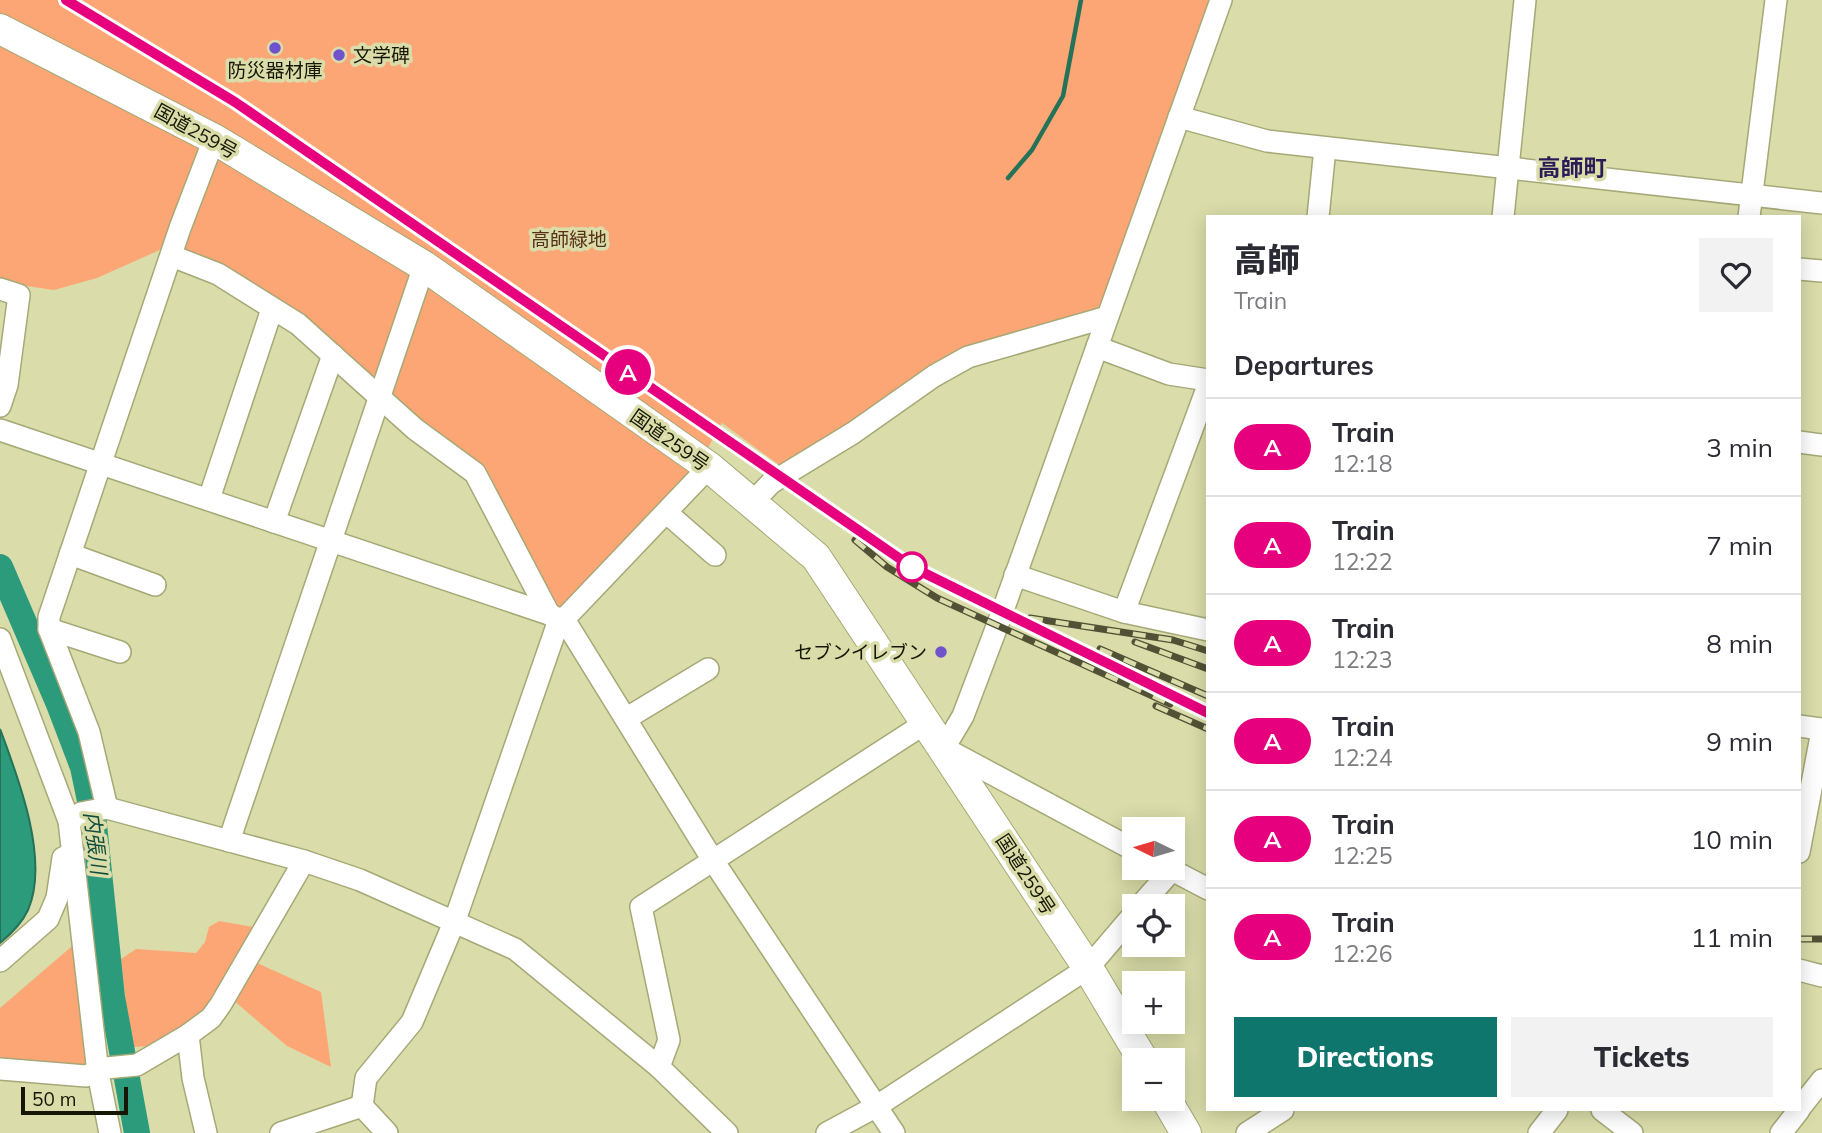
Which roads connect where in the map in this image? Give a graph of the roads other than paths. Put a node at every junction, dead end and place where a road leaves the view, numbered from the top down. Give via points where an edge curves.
1 (1221, 0) edge
2 (1525, 0) edge
3 (1776, 0) edge
4 (0, 29) edge
5 (1179, 117) junction
6 (214, 139) junction
7 (1325, 148) junction
8 (1508, 169) junction
9 (1822, 203) edge
10 (1750, 207) edge
11 (1318, 215) edge
12 (1503, 215) edge
13 (172, 256) junction
14 (424, 266) junction
15 (1801, 269) edge
16 (1822, 271) edge
17 (0, 289) edge
18 (272, 309) junction
19 (1107, 317) junction
20 (1097, 347) junction
21 (333, 355) junction
22 (5, 356) edge
23 (1206, 380) edge
24 (1206, 391) edge
25 (379, 398) junction
26 (0, 407) edge
27 (0, 430) edge
28 (1801, 442) edge
29 (1822, 445) edge
30 (101, 464) junction
31 (709, 467) junction
32 (209, 499) junction
33 (754, 502) junction
34 (667, 513) junction
35 (274, 522) junction
36 (329, 541) junction
37 (70, 554) junction
38 (715, 555) dead end
39 (1015, 575) junction
40 (155, 584) dead end
41 (1124, 612) junction
42 (554, 617) junction
43 (49, 629) junction
44 (1206, 630) edge
45 (1, 643) edge
46 (120, 652) dead end
47 (708, 669) dead end
48 (627, 718) junction
49 (927, 722) junction
50 (1801, 726) edge
51 (1822, 730) edge
52 (944, 748) junction
53 (105, 809) junction
54 (75, 817) junction
55 (229, 841) junction
56 (1801, 841) edge
57 (1122, 844) edge
58 (74, 853) junction
59 (303, 861) junction
60 (714, 862) junction
61 (1185, 877) edge
62 (1161, 880) edge
63 (1206, 888) edge
64 (1150, 894) edge
65 (455, 919) junction
66 (1122, 928) edge
67 (0, 961) edge
68 (1088, 968) junction
69 (1801, 971) edge
70 (1822, 976) edge
71 (188, 1035) junction
72 (1136, 1048) edge
73 (659, 1068) junction
74 (0, 1069) edge
75 (102, 1070) junction
76 (1822, 1080) edge
77 (362, 1106) junction
78 (877, 1106) junction
79 (1801, 1106) edge
80 (1173, 1111) edge
81 (1281, 1111) edge
82 (1557, 1111) edge
83 (1603, 1111) edge
84 (1798, 1111) edge
85 (289, 1132) edge
86 (110, 1133) edge
87 (206, 1133) edge
88 (387, 1133) edge
89 (727, 1133) edge
90 (827, 1133) edge
91 (894, 1133) edge
92 (1186, 1133) edge
93 (1247, 1133) edge
94 (1539, 1133) edge
95 (1632, 1133) edge
96 (1781, 1133) edge

1 - 5 street
2 - 8 street
3 - 10 street
4 - 6 highway, 国道259号
5 - 7 street via 1244,136
5 - 19 street
6 - 13 street
6 - 14 highway, 国道259号
7 - 8 street
7 - 11 street
8 - 10 street
8 - 12 street
9 - 10 street
13 - 18 street via 218,274
13 - 30 street
14 - 25 street
14 - 31 highway, 国道259号
15 - 16 street
17 - 22 street via 19,295
18 - 21 street via 298,324
18 - 32 street
19 - 20 street
19 - 33 street via 968,357 771,483
20 - 23 street via 1168,374
20 - 39 street
21 - 25 street
21 - 35 street
22 - 26 street
24 - 41 street
25 - 36 street
25 - 42 street via 475,473
27 - 30 street
28 - 29 street
30 - 32 street
30 - 37 street
31 - 33 highway, 国道259号
31 - 34 street
32 - 35 street
33 - 49 highway, 国道259号 via 816,557
34 - 38 street
34 - 42 street via 567,616
35 - 36 street
36 - 42 street
36 - 55 street
37 - 40 street
37 - 43 street via 48,617
39 - 41 street
39 - 52 street via 963,716
41 - 44 street
42 - 48 street via 567,624
42 - 65 street
43 - 46 street
43 - 53 street via 89,732
45 - 54 street
47 - 48 street
48 - 60 street
49 - 52 highway, 国道259号
49 - 60 street
50 - 51 street
51 - 56 street
52 - 57 street
52 - 68 highway, 国道259号
53 - 54 street
53 - 55 street
54 - 58 street
55 - 59 street
58 - 67 street via 63,858 57,898 48,919
58 - 75 street
59 - 65 street
59 - 71 street via 221,1004
60 - 73 street via 640,907 669,1040
60 - 78 street
61 - 63 street
62 - 64 street
65 - 73 street via 515,949
65 - 77 street via 412,1022 366,1078
66 - 68 street
68 - 72 highway, 国道259号
68 - 78 street
69 - 70 street
71 - 75 street via 137,1065
71 - 87 street
73 - 89 street
74 - 75 street via 86,1076
75 - 86 street
76 - 79 street
77 - 85 street
77 - 88 street
78 - 90 street
78 - 91 street
80 - 92 highway
81 - 93 street
82 - 94 street
83 - 95 street
84 - 96 street

